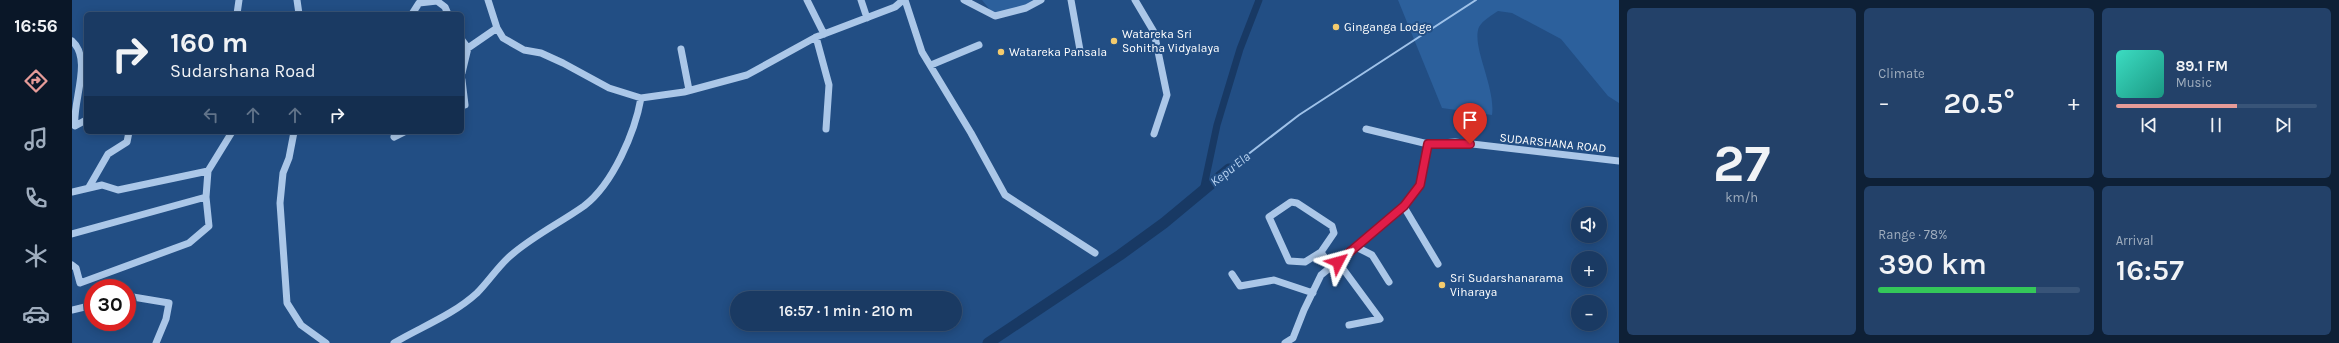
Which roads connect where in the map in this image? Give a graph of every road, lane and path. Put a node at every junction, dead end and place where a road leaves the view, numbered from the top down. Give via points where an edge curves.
1 (239, 0) edge
2 (297, 0) edge
3 (488, 0) edge
4 (807, 0) edge
5 (861, 0) edge
6 (904, 0) edge
7 (964, 0) edge
8 (1041, 0) edge
9 (1071, 0) edge
10 (1135, 0) edge
11 (237, 12) edge
12 (300, 12) edge
13 (413, 12) edge
14 (447, 12) edge
15 (866, 18) junction
16 (497, 28) junction
17 (824, 34) junction
18 (816, 37) junction
19 (72, 41) edge
20 (464, 43) edge
21 (980, 45) dead end
22 (468, 48) junction
23 (681, 49) dead end
24 (1080, 50) dead end
25 (464, 65) edge
26 (931, 65) junction
27 (689, 90) junction
28 (641, 98) junction
29 (84, 121) edge
30 (826, 129) dead end
31 (1366, 129) dead end
32 (129, 134) edge
33 (231, 134) edge
34 (294, 134) edge
35 (400, 134) edge
36 (1154, 134) dead end
37 (394, 137) dead end
38 (1428, 144) junction
39 (1619, 161) edge
40 (208, 170) junction
41 (89, 187) junction
42 (72, 192) edge
43 (206, 197) junction
44 (1404, 206) junction
45 (72, 234) edge
46 (1356, 247) junction
47 (1320, 252) junction
48 (1095, 253) dead end
49 (1338, 262) junction
50 (1438, 264) dead end
51 (72, 265) edge
52 (1331, 267) junction
53 (1232, 274) dead end
54 (1389, 282) dead end
55 (1312, 293) junction
56 (136, 298) edge
57 (84, 307) edge
58 (72, 310) edge
59 (1348, 325) dead end
60 (156, 343) edge
61 (326, 343) edge
62 (394, 343) edge
63 (1285, 343) edge

1 - 11 street
2 - 12 street
3 - 16 street
4 - 17 street
5 - 15 street
6 - 15 street via 895,7
6 - 26 street via 922,52
7 - 8 street via 995,16 1026,8
9 - 24 street
10 - 36 street via 1154,32 1167,95
13 - 14 street via 419,3 437,1
15 - 17 street
16 - 22 street
16 - 28 street via 503,38 524,50 564,63 609,88
17 - 18 street
18 - 27 street via 746,75
18 - 30 street via 829,86
19 - 29 street via 78,48 80,59 73,119 75,126
20 - 22 street
21 - 26 street
22 - 25 street
23 - 27 street
26 - 48 street via 1005,195
27 - 28 street
28 - 62 street via 638,116 622,155 602,186 585,205 509,256 477,293 445,315
31 - 38 street, SUDARSHANA ROAD
32 - 41 street via 127,142 108,154
33 - 40 street
34 - 61 street via 283,174 280,203 287,303 301,325
35 - 37 street
38 - 39 street, SUDARSHANA ROAD via 1455,142
38 - 44 street via 1420,185
40 - 41 street via 118,190 102,185
40 - 43 street
41 - 42 street
43 - 45 street
43 - 51 street via 209,226 188,243 80,283 76,268
44 - 46 street
44 - 50 street
46 - 49 street
46 - 54 street via 1372,255
47 - 47 street via 1305,262 1289,261 1269,218 1291,202 1297,203 1332,226 1334,233
47 - 52 street
49 - 52 street
49 - 59 street via 1380,319
52 - 55 street via 1322,275
53 - 55 street via 1240,286 1274,280
55 - 63 street via 1293,338
56 - 60 street via 169,303 166,319
57 - 58 street

